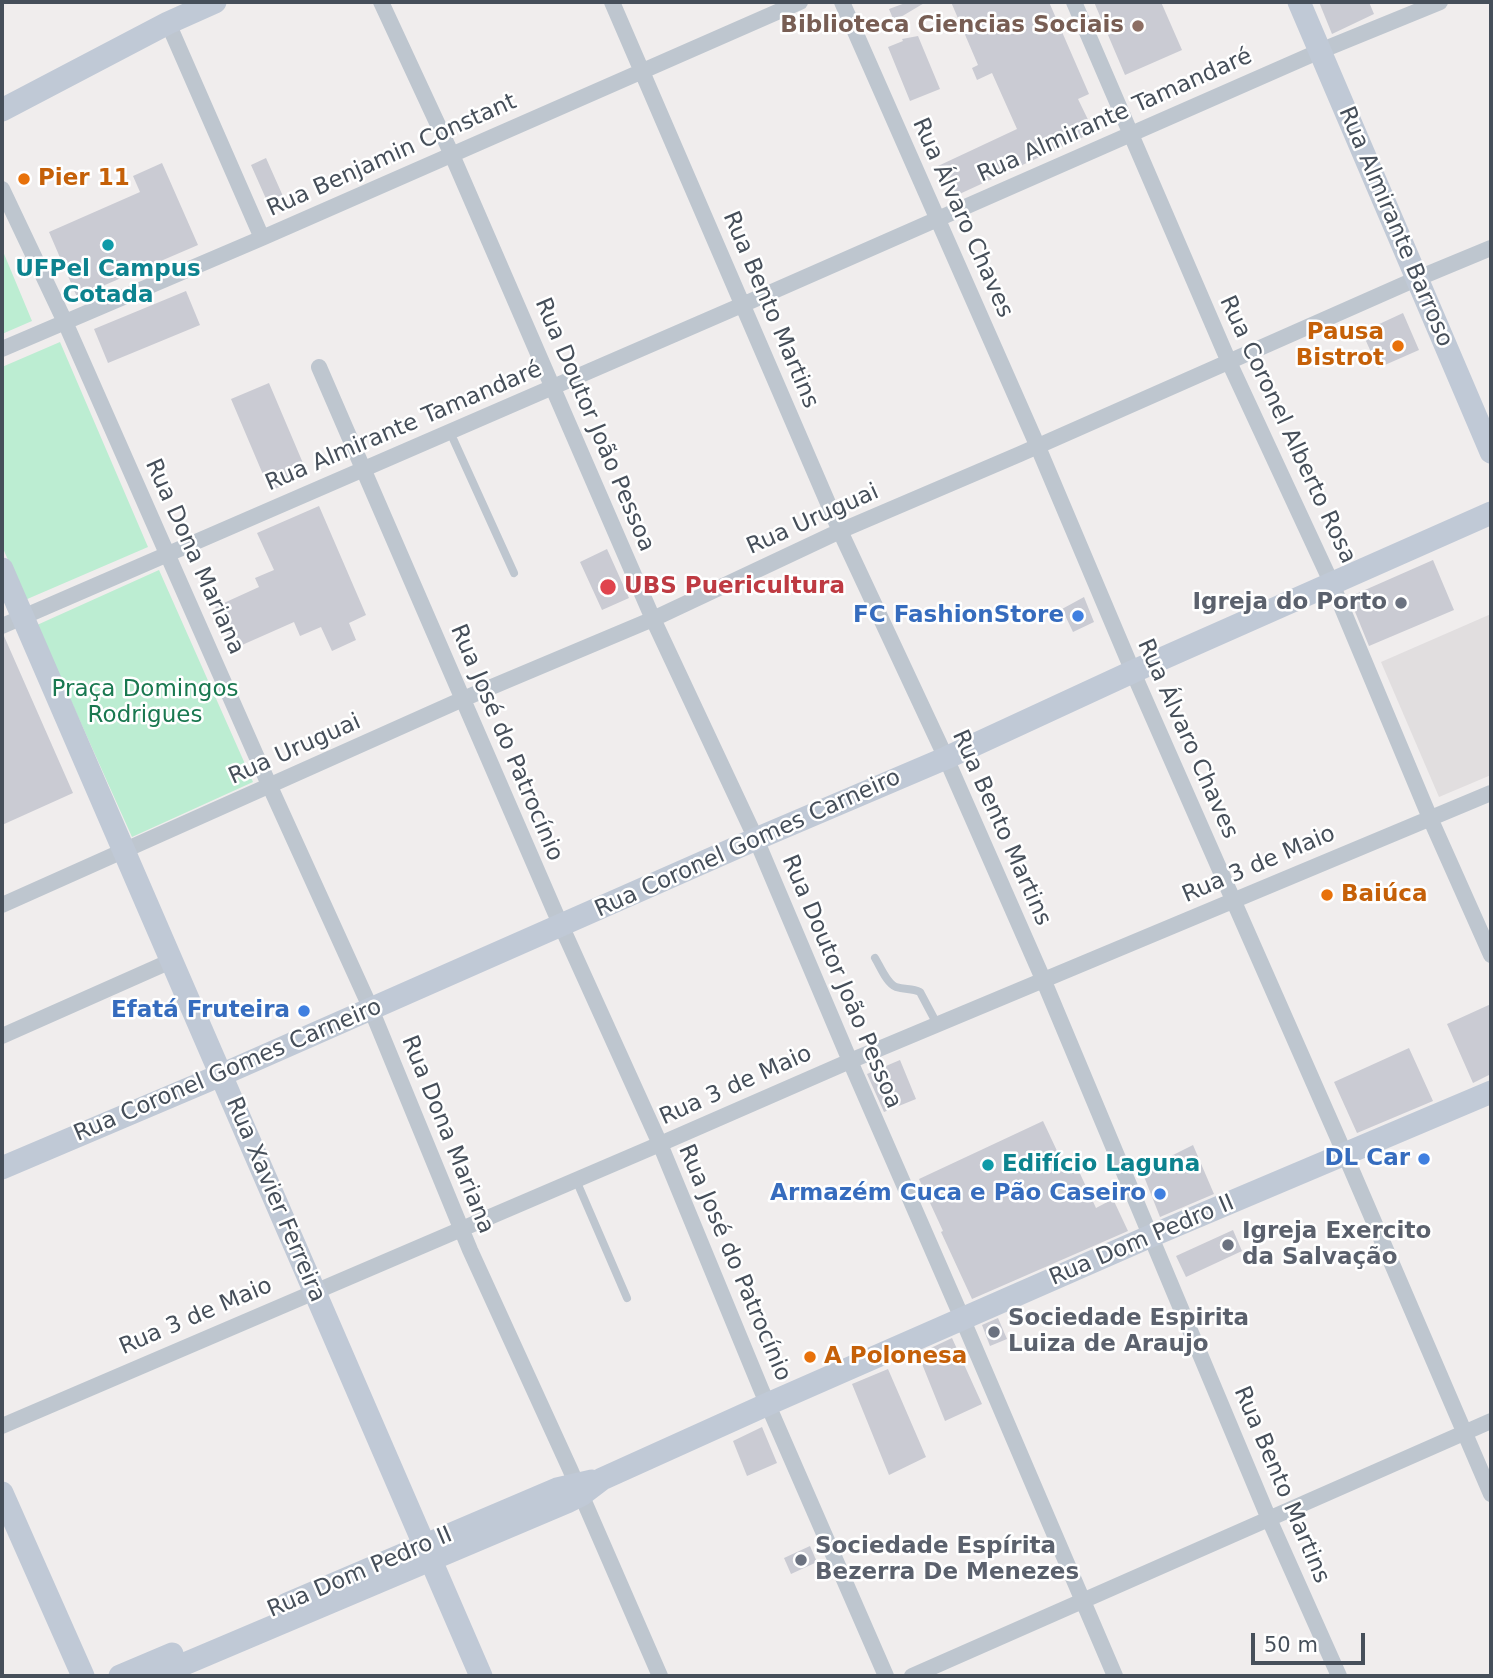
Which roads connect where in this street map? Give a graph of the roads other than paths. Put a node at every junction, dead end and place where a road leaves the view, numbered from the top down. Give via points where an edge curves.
1 (215, 2) edge
2 (381, 2) edge
3 (612, 2) edge
4 (800, 2) edge
5 (842, 2) edge
6 (1074, 2) edge
7 (1298, 2) edge
8 (1440, 2) edge
9 (168, 23) junction
10 (1320, 51) junction
11 (642, 70) junction
12 (2, 110) edge
13 (1130, 134) junction
14 (452, 155) junction
15 (2, 189) edge
16 (936, 219) junction
17 (262, 238) junction
18 (1491, 248) edge
19 (1416, 279) junction
20 (743, 305) junction
21 (65, 322) junction
22 (2, 349) edge
23 (1229, 362) junction
24 (319, 367) dead end
25 (553, 387) junction
26 (450, 432) junction
27 (1038, 447) junction
28 (1491, 452) edge
29 (364, 470) junction
30 (1491, 513) edge
31 (840, 531) junction
32 (167, 554) junction
33 (2, 569) edge
34 (514, 573) dead end
35 (1332, 584) junction
36 (23, 617) junction
37 (653, 619) junction
38 (2, 626) edge
39 (1132, 672) junction
40 (463, 699) junction
41 (946, 758) junction
42 (270, 786) junction
43 (1491, 793) edge
44 (1430, 818) junction
45 (756, 839) junction
46 (124, 851) junction
47 (1233, 901) junction
48 (2, 905) edge
49 (561, 926) junction
50 (1491, 955) edge
51 (875, 957) dead end
52 (171, 961) junction
53 (1043, 979) junction
54 (371, 1009) junction
55 (937, 1024) junction
56 (2, 1036) edge
57 (850, 1061) junction
58 (221, 1075) junction
59 (1491, 1092) edge
60 (660, 1144) junction
61 (1345, 1154) junction
62 (2, 1168) edge
63 (576, 1180) junction
64 (461, 1229) junction
65 (1151, 1236) junction
66 (314, 1291) junction
67 (627, 1297) dead end
68 (962, 1318) junction
69 (768, 1404) junction
70 (1491, 1421) edge
71 (2, 1426) edge
72 (1464, 1433) junction
73 (579, 1489) junction
74 (2, 1493) edge
75 (1491, 1494) edge
76 (1269, 1519) junction
77 (427, 1553) junction
78 (1083, 1601) junction
79 (140, 1674) edge
80 (83, 1676) edge
81 (481, 1676) edge
82 (660, 1676) edge
83 (886, 1676) edge
84 (912, 1676) edge
85 (1115, 1676) edge
86 (1339, 1676) edge

1 - 9 street
2 - 14 street, Rua Doutor João Pessoa
3 - 11 street, Rua Bento Martins
4 - 11 street, Rua Benjamin Constant
5 - 16 street, Rua Álvaro Chaves
6 - 13 street, Rua Coronel Alberto Rosa
7 - 10 street, Rua Almirante Barroso
8 - 10 street, Rua Almirante Tamandaré
9 - 12 street
9 - 17 street
10 - 13 street, Rua Almirante Tamandaré
10 - 19 street, Rua Almirante Barroso
11 - 14 street, Rua Benjamin Constant
11 - 20 street, Rua Bento Martins
13 - 16 street, Rua Almirante Tamandaré
13 - 23 street, Rua Coronel Alberto Rosa
14 - 17 street, Rua Benjamin Constant
14 - 25 street, Rua Doutor João Pessoa
15 - 21 street, Rua Dona Mariana
16 - 20 street, Rua Almirante Tamandaré
16 - 27 street, Rua Álvaro Chaves
17 - 21 street, Rua Benjamin Constant
18 - 19 street, Rua Uruguai
19 - 23 street, Rua Uruguai
19 - 28 street, Rua Almirante Barroso
20 - 25 street, Rua Almirante Tamandaré
20 - 31 street, Rua Bento Martins
21 - 22 street, Rua Benjamin Constant
21 - 32 street, Rua Dona Mariana
23 - 27 street, Rua Uruguai
23 - 35 street, Rua Coronel Alberto Rosa
24 - 29 street, Rua José do Patrocínio
25 - 26 street, Rua Almirante Tamandaré
25 - 37 street, Rua Doutor João Pessoa
26 - 29 street, Rua Almirante Tamandaré
26 - 34 lane
27 - 31 street, Rua Uruguai
27 - 39 street, Rua Álvaro Chaves
29 - 32 street, Rua Almirante Tamandaré
29 - 40 street, Rua José do Patrocínio
30 - 35 street, Rua Coronel Gomes Carneiro
31 - 37 street, Rua Uruguai
31 - 41 street, Rua Bento Martins
32 - 36 street, Rua Almirante Tamandaré
32 - 42 street, Rua Dona Mariana
33 - 36 street, Rua Xavier Ferreira
35 - 39 street, Rua Coronel Gomes Carneiro
35 - 44 street, Rua Coronel Alberto Rosa
36 - 38 street, Rua Almirante Tamandaré
36 - 46 street, Rua Xavier Ferreira
37 - 40 street, Rua Uruguai
37 - 45 street, Rua Doutor João Pessoa
39 - 41 street, Rua Coronel Gomes Carneiro
39 - 47 street, Rua Álvaro Chaves
40 - 42 street, Rua Uruguai
40 - 49 street, Rua José do Patrocínio
41 - 45 street, Rua Coronel Gomes Carneiro
41 - 53 street, Rua Bento Martins
42 - 46 street, Rua Uruguai
42 - 54 street, Rua Dona Mariana
43 - 44 street, Rua 3 de Maio
44 - 47 street, Rua 3 de Maio
44 - 50 street, Rua Coronel Alberto Rosa
45 - 49 street, Rua Coronel Gomes Carneiro
45 - 57 street, Rua Doutor João Pessoa
46 - 48 street, Rua Uruguai
46 - 52 street, Rua Xavier Ferreira
47 - 53 street, Rua 3 de Maio
47 - 61 street, Rua Álvaro Chaves
49 - 54 street, Rua Coronel Gomes Carneiro
49 - 60 street, Rua José do Patrocínio
51 - 55 lane via 891,985 920,992
52 - 56 street
52 - 58 street, Rua Xavier Ferreira
53 - 55 street, Rua 3 de Maio
53 - 65 street, Rua Bento Martins
54 - 58 street, Rua Coronel Gomes Carneiro
54 - 64 street, Rua Dona Mariana
55 - 57 street, Rua 3 de Maio
57 - 60 street, Rua 3 de Maio
57 - 68 street, Rua Doutor João Pessoa
58 - 62 street, Rua Coronel Gomes Carneiro
58 - 66 street, Rua Xavier Ferreira
59 - 61 street, Rua Dom Pedro II
60 - 63 street, Rua 3 de Maio
60 - 69 street, Rua José do Patrocínio
61 - 65 street, Rua Dom Pedro II
61 - 72 street, Rua Álvaro Chaves
63 - 64 street, Rua 3 de Maio
63 - 67 lane
64 - 66 street, Rua 3 de Maio
64 - 73 street, Rua Dona Mariana
65 - 68 street, Rua Dom Pedro II
65 - 76 street, Rua Bento Martins
66 - 71 street, Rua 3 de Maio
66 - 77 street, Rua Xavier Ferreira
68 - 69 street, Rua Dom Pedro II
68 - 78 street, Rua Doutor João Pessoa
69 - 73 street, Rua Dom Pedro II
69 - 83 street, Rua José do Patrocínio
70 - 72 street
72 - 75 street, Rua Álvaro Chaves
72 - 76 street
73 - 77 street, Rua Dom Pedro II via 557,1489
73 - 82 street, Rua Dona Mariana
74 - 80 street
76 - 78 street
76 - 86 street, Rua Bento Martins
77 - 79 street, Rua Dom Pedro II
77 - 81 street, Rua Xavier Ferreira
78 - 84 street
78 - 85 street, Rua Doutor João Pessoa

